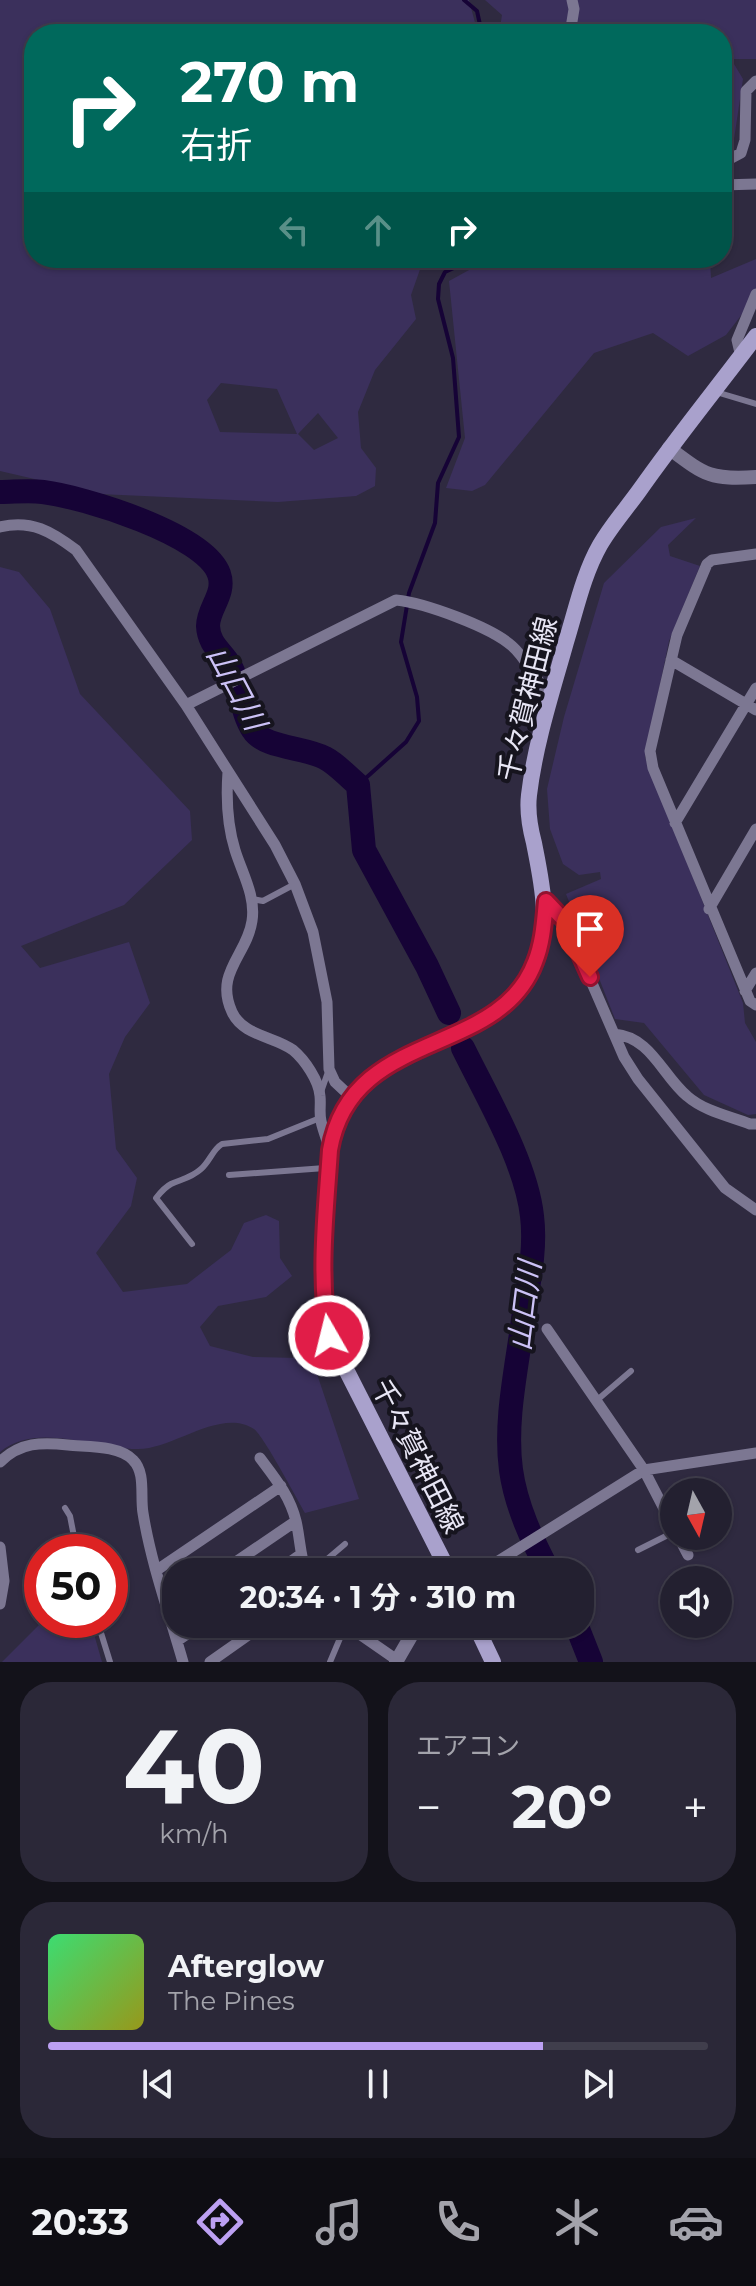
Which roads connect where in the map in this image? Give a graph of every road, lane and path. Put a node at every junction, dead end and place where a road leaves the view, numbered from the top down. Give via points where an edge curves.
1 (572, 0) edge
2 (572, 24) edge
3 (756, 81) edge
4 (732, 158) edge
5 (756, 184) edge
6 (732, 185) edge
7 (756, 294) edge
8 (756, 336) edge
9 (741, 357) junction
10 (716, 392) junction
11 (756, 404) edge
12 (669, 448) junction
13 (756, 477) edge
14 (0, 527) edge
15 (756, 554) edge
16 (671, 660) junction
17 (756, 688) edge
18 (551, 695) junction
19 (186, 705) junction
20 (751, 707) edge
21 (228, 771) junction
22 (675, 823) junction
23 (756, 829) edge
24 (295, 884) junction
25 (252, 899) junction
26 (546, 901) junction
27 (709, 909) junction
28 (756, 973) edge
29 (745, 991) junction
30 (756, 1005) edge
31 (614, 1034) junction
32 (329, 1069) junction
33 (321, 1094) junction
34 (351, 1097) junction
35 (320, 1118) junction
36 (756, 1124) edge
37 (329, 1159) junction
38 (229, 1175) dead end
39 (756, 1210) edge
40 (192, 1244) dead end
41 (547, 1329) dead end
42 (631, 1371) dead end
43 (596, 1401) junction
44 (756, 1453) edge
45 (260, 1458) dead end
46 (0, 1462) edge
47 (644, 1470) junction
48 (281, 1486) junction
49 (660, 1502) edge
50 (65, 1508) dead end
51 (296, 1521) junction
52 (74, 1534) edge
53 (660, 1539) edge
54 (345, 1544) dead end
55 (0, 1547) edge
56 (638, 1550) dead end
57 (685, 1550) edge
58 (300, 1555) junction
59 (688, 1555) dead end
60 (242, 1558) edge
61 (296, 1558) edge
62 (301, 1558) edge
63 (328, 1558) edge
64 (442, 1558) edge
65 (503, 1558) edge
66 (157, 1570) junction
67 (162, 1582) edge
68 (0, 1604) edge
69 (103, 1638) edge
70 (177, 1638) edge
71 (181, 1638) edge
72 (244, 1638) edge
73 (339, 1638) edge
74 (364, 1638) edge
75 (410, 1638) edge
76 (482, 1638) edge
77 (177, 1641) junction
78 (396, 1661) edge
79 (110, 1662) edge
80 (183, 1662) edge
81 (210, 1662) edge
82 (330, 1662) edge
83 (493, 1662) edge

1 - 2 street
3 - 4 street via 746,91 741,153
5 - 6 street
7 - 9 street via 737,340
8 - 9 main road, 千々賀神田線
9 - 10 main road, 千々賀神田線
10 - 11 lane
10 - 12 main road, 千々賀神田線
12 - 13 street via 714,477
12 - 18 main road, 千々賀神田線 via 600,545
14 - 19 street via 32,525 76,550
15 - 16 street via 707,564
16 - 20 street
16 - 22 street via 650,751
17 - 20 street
18 - 19 street via 499,636 417,602 396,600
18 - 26 main road, 千々賀神田線 via 528,799
19 - 21 street
20 - 22 street
21 - 24 street
21 - 25 street via 228,821
22 - 27 street
23 - 27 street
24 - 25 lane via 263,901
24 - 32 street via 313,932 327,1002
25 - 33 street via 248,936 231,965 228,1001 244,1028 292,1049
26 - 31 street via 565,921
26 - 34 main road, 千々賀神田線 via 535,964 500,1009 398,1059
27 - 29 street
28 - 29 street
29 - 30 street
31 - 36 street via 629,1035 644,1045 698,1105
31 - 39 street via 638,1079 725,1188
32 - 33 lane
32 - 34 street
33 - 35 street
34 - 37 main road, 千々賀神田線 via 333,1133
35 - 37 street
35 - 40 lane via 268,1139 217,1146 199,1171 169,1185 156,1198
37 - 38 lane
37 - 64 main road, 千々賀神田線 via 323,1293 329,1336
41 - 43 street
42 - 43 lane
43 - 47 street
44 - 47 street
45 - 48 street
46 - 66 street via 29,1444 122,1451 140,1470 144,1521
47 - 49 street
47 - 65 street
48 - 51 street
48 - 66 street
50 - 52 lane
51 - 58 street
51 - 60 street
53 - 56 lane
54 - 63 lane
55 - 68 street
57 - 59 street
58 - 61 street
58 - 62 street
66 - 67 street
69 - 79 lane
70 - 77 street
71 - 77 street
72 - 81 street
73 - 82 lane
74 - 78 street
75 - 78 street
76 - 83 main road
77 - 80 street

